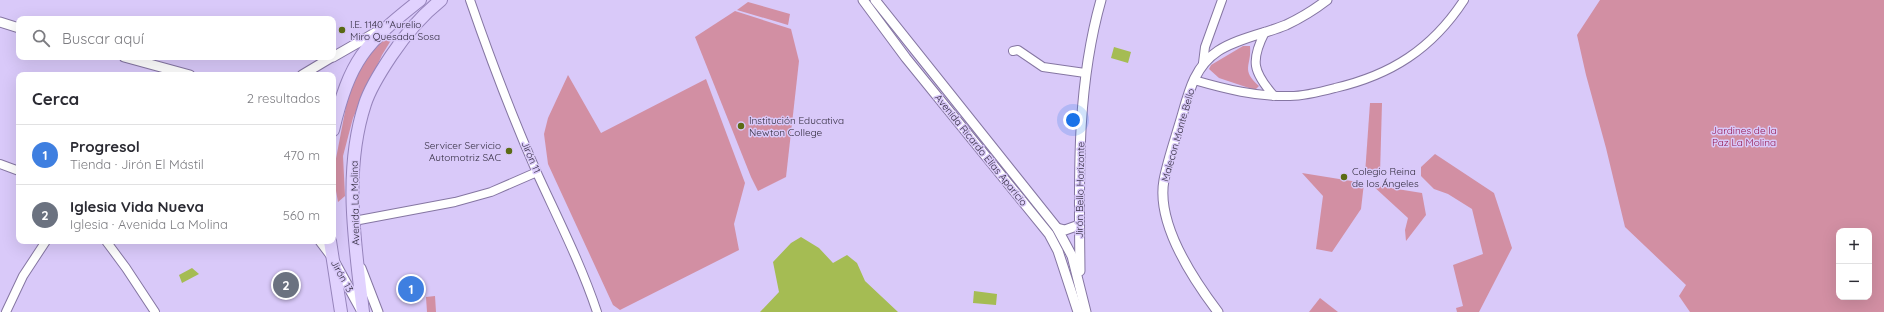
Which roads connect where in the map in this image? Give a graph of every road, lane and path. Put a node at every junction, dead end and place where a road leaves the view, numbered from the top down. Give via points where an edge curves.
1 (420, 0) edge
2 (441, 0) edge
3 (470, 0) edge
4 (863, 0) edge
5 (875, 0) edge
6 (1101, 0) edge
7 (1222, 0) edge
8 (1327, 0) edge
9 (1464, 0) edge
10 (0, 22) edge
11 (16, 27) edge
12 (385, 28) junction
13 (1265, 32) junction
14 (1013, 52) dead end
15 (336, 55) edge
16 (135, 60) edge
17 (328, 60) edge
18 (1203, 63) junction
19 (179, 72) edge
20 (307, 72) edge
21 (1085, 73) junction
22 (1194, 80) junction
23 (1274, 96) junction
24 (336, 119) edge
25 (0, 164) edge
26 (16, 170) edge
27 (537, 172) junction
28 (354, 221) junction
29 (1079, 225) junction
30 (1057, 228) junction
31 (44, 244) edge
32 (108, 244) edge
33 (322, 244) edge
34 (330, 244) edge
35 (356, 255) junction
36 (332, 257) junction
37 (1080, 287) junction
38 (0, 309) edge
39 (7, 312) edge
40 (155, 312) edge
41 (341, 312) edge
42 (362, 312) edge
43 (378, 312) edge
44 (597, 312) edge
45 (1081, 312) edge
46 (1218, 312) edge

1 - 12 main road
2 - 28 main road, Avenida La Molina via 421,18 400,43 381,71 365,104 356,140 353,173
3 - 27 street, Jirón 11 via 493,67
4 - 45 street, Avenida Ricardo Elías Aparicio via 906,58 1049,234
5 - 30 street, Avenida Ricardo Elías Aparicio
6 - 21 street, Jirón Bello Horizonte
7 - 18 street via 1207,41
8 - 13 street, Malecon Monte Bello via 1312,12
9 - 23 street via 1454,16 1420,50 1396,67 1374,77 1338,87 1291,96
10 - 11 street
12 - 15 street
12 - 24 main road via 356,62 346,84
13 - 18 street, Malecon Monte Bello via 1218,51
13 - 23 street via 1256,49 1256,66 1261,81
14 - 21 street via 1018,50 1044,67
16 - 19 street
17 - 20 street
18 - 22 street, Malecon Monte Bello
21 - 29 street, Jirón Bello Horizonte via 1081,116
22 - 23 street via 1220,88
22 - 46 street, Malecon Monte Bello via 1164,181 1164,200 1169,227 1180,256
25 - 26 street
27 - 28 street via 491,192 455,202
27 - 44 street, Jirón 11 via 586,281
28 - 35 main road, Avenida La Molina
29 - 30 street via 1066,230
29 - 37 street, Jirón Bello Horizonte
30 - 37 street, Avenida Ricardo Elías Aparicio via 1072,256
31 - 39 street via 23,276
32 - 40 street
33 - 36 street, Jirón 13
34 - 36 main road
35 - 42 main road, Avenida La Molina
35 - 43 street
36 - 41 main road
36 - 42 street, Jirón 13
37 - 45 street, Avenida Ricardo Elías Aparicio
38 - 39 street

